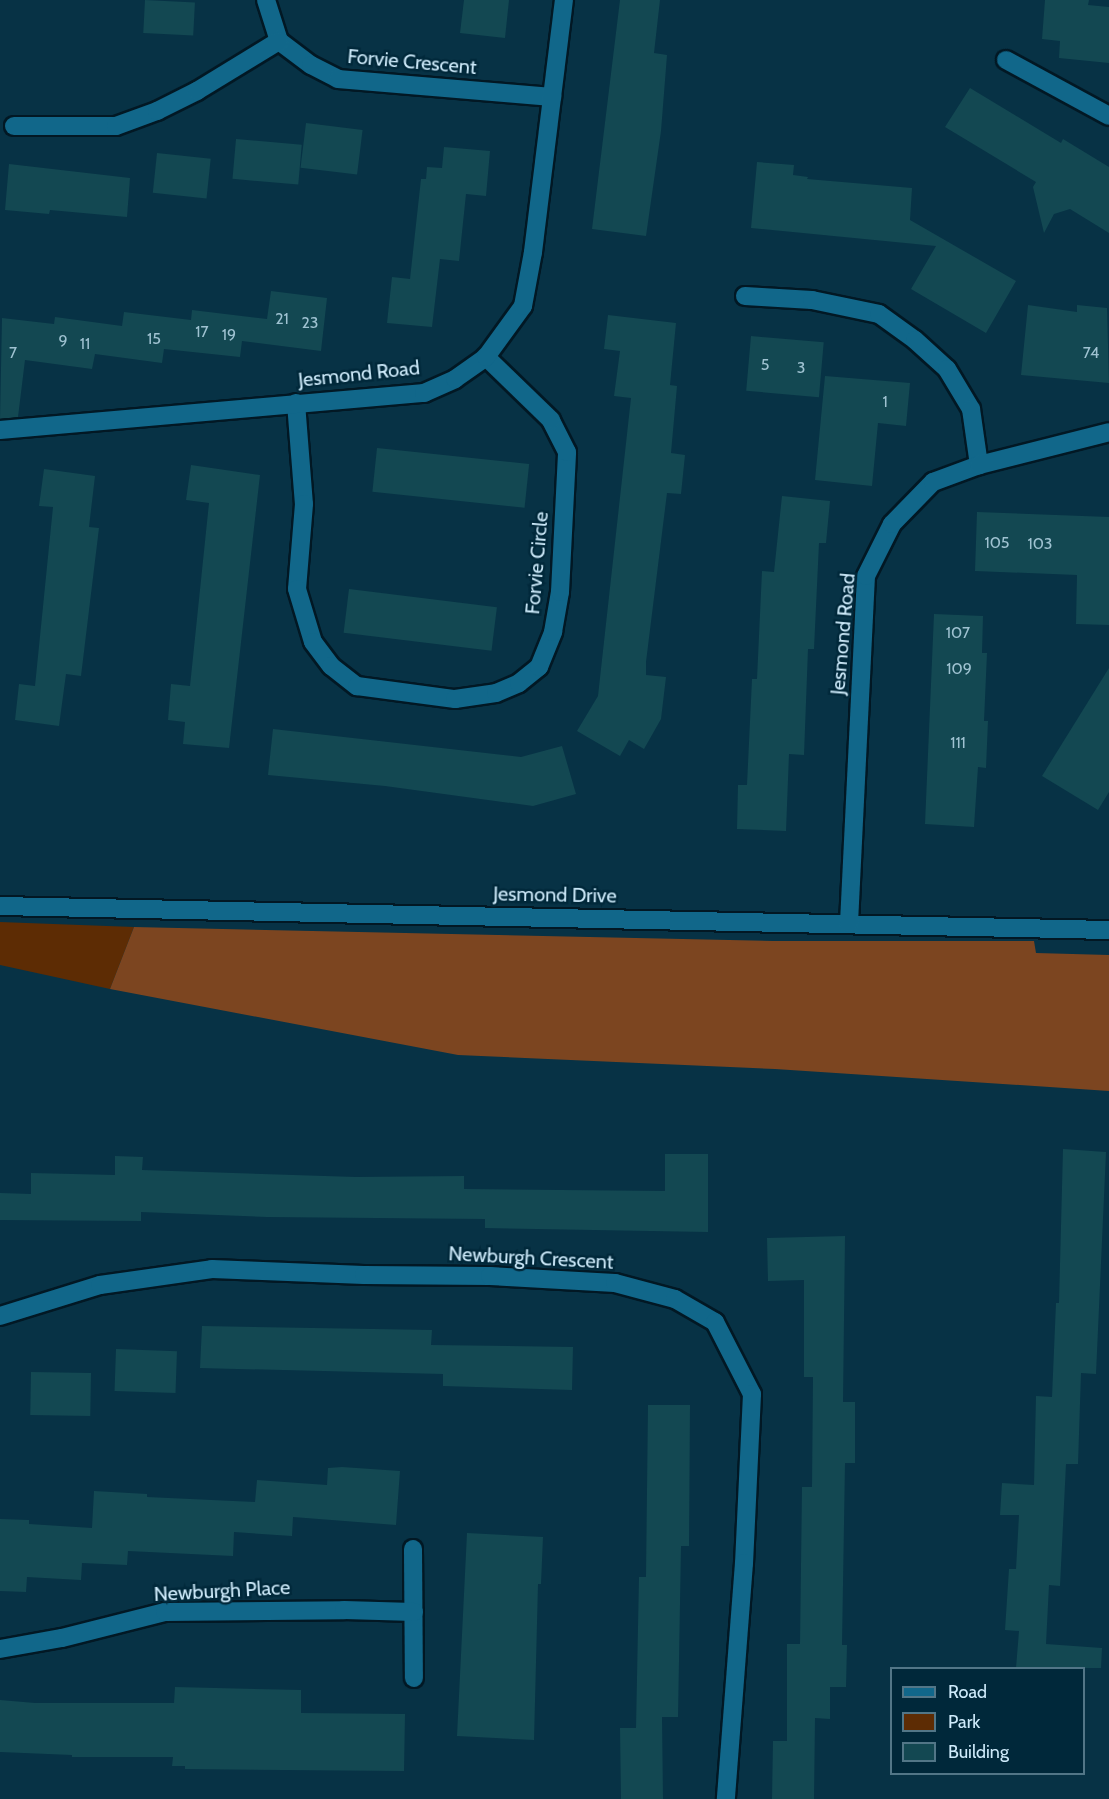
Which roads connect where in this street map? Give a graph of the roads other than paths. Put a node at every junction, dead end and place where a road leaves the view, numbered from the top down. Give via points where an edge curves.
1 (266, 0) edge
2 (564, 0) edge
3 (279, 41) junction
4 (1006, 60) dead end
5 (552, 98) junction
6 (1109, 116) edge
7 (14, 126) dead end
8 (745, 296) dead end
9 (486, 357) junction
10 (296, 403) junction
11 (0, 430) edge
12 (1109, 432) edge
13 (979, 465) junction
14 (0, 906) edge
15 (849, 922) junction
16 (1109, 930) edge
17 (0, 1316) edge
18 (413, 1549) dead end
19 (414, 1612) junction
20 (0, 1649) edge
21 (414, 1678) dead end
22 (726, 1799) edge

1 - 3 street
2 - 5 street, Jesmond Road
3 - 5 street, Forvie Crescent via 338,79
3 - 7 street via 197,91 116,126
4 - 6 street
5 - 9 street, Jesmond Road via 523,306
8 - 13 street via 812,300 879,314 915,340 947,369 971,409
9 - 10 street, Jesmond Road via 455,380 423,393
9 - 10 street, Forvie Circle via 551,420 567,452 560,592 553,632 539,667 519,683 496,693 455,699 357,686 331,666 313,642 297,589 304,504
10 - 11 street, Jesmond Road
12 - 13 street, Jesmond Road
13 - 15 street, Jesmond Road via 933,482 892,524 866,576
14 - 15 street, Jesmond Drive
15 - 16 street, Jesmond Drive
17 - 22 street, Newburgh Crescent via 100,1285 212,1269 615,1283 675,1299 715,1322 752,1394
18 - 19 street
19 - 20 street, Newburgh Place via 165,1612
19 - 21 street

